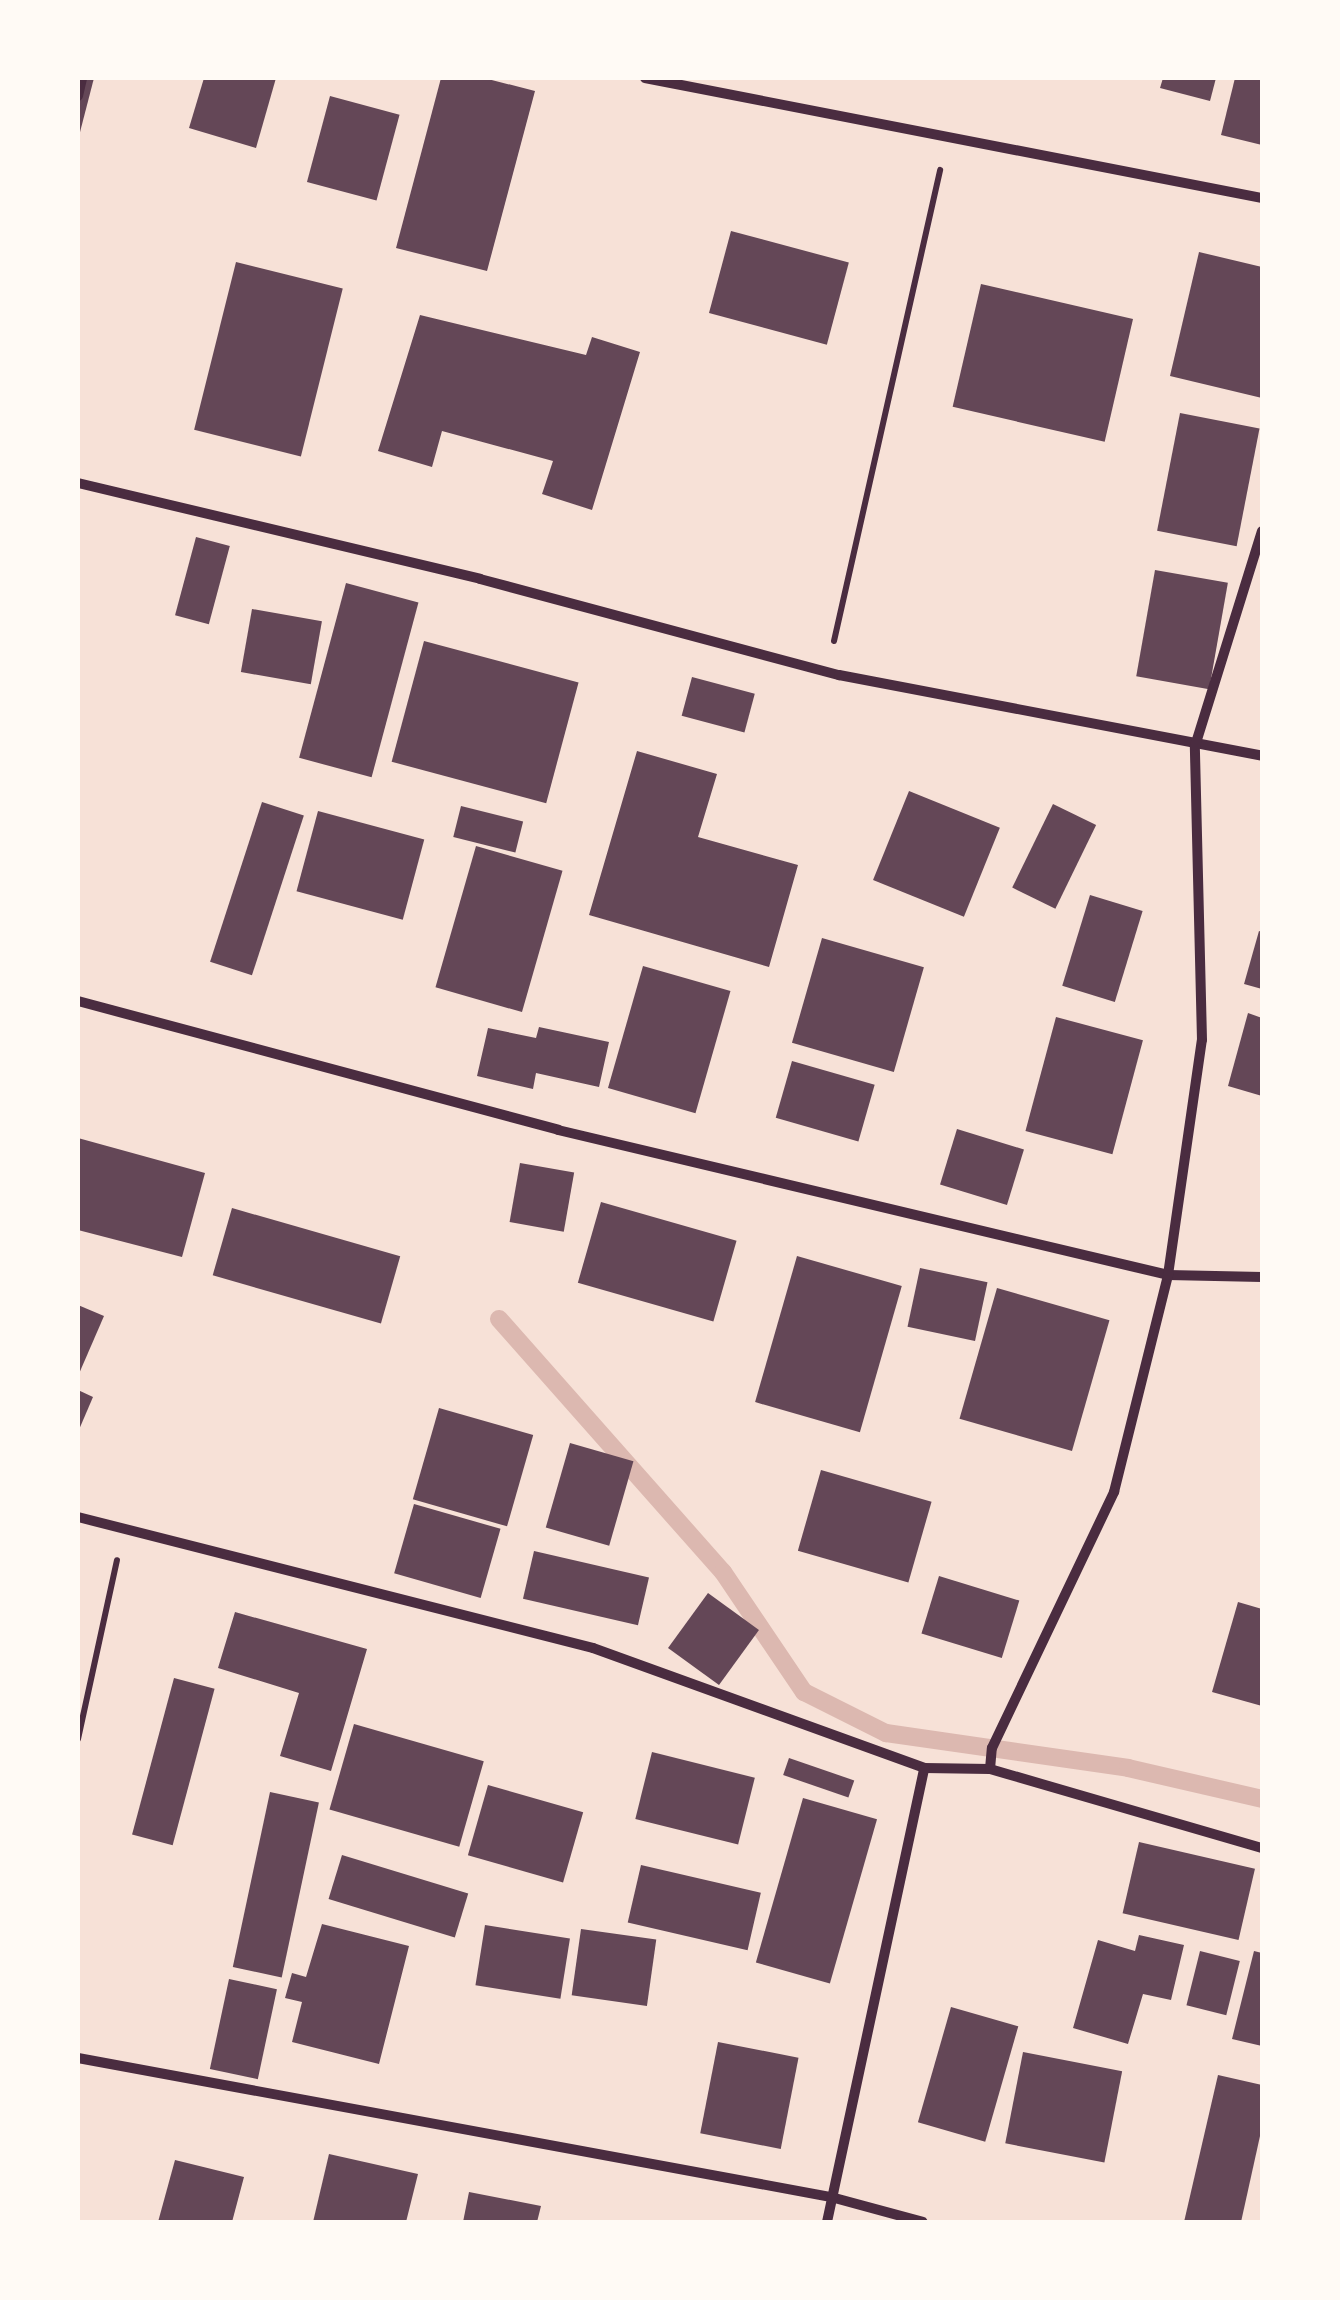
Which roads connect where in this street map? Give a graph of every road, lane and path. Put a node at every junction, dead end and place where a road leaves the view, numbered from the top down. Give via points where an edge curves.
1 (82, 78) edge
2 (645, 78) edge
3 (78, 96) edge
4 (947, 138) junction
5 (1262, 198) edge
6 (78, 483) edge
7 (1262, 532) edge
8 (827, 672) junction
9 (1196, 746) junction
10 (1262, 756) edge
11 (78, 1001) edge
12 (1168, 1275) junction
13 (1262, 1277) edge
14 (78, 1517) edge
15 (125, 1526) junction
16 (78, 1739) edge
17 (924, 1768) junction
18 (990, 1769) junction
19 (1262, 1848) edge
20 (78, 2058) edge
21 (831, 2197) junction
22 (827, 2222) edge
23 (923, 2222) edge

1 - 3 street
2 - 4 street
4 - 5 street
4 - 8 path
6 - 8 street via 480,579
7 - 9 street
8 - 9 street
9 - 10 street
9 - 12 street via 1202,1040
11 - 12 street via 558,1130
12 - 13 street
12 - 18 street via 1114,1492 992,1748
14 - 15 street
15 - 16 path
15 - 17 street via 593,1648
17 - 18 street
17 - 21 street
18 - 19 street
20 - 21 street
21 - 22 street
21 - 23 street

